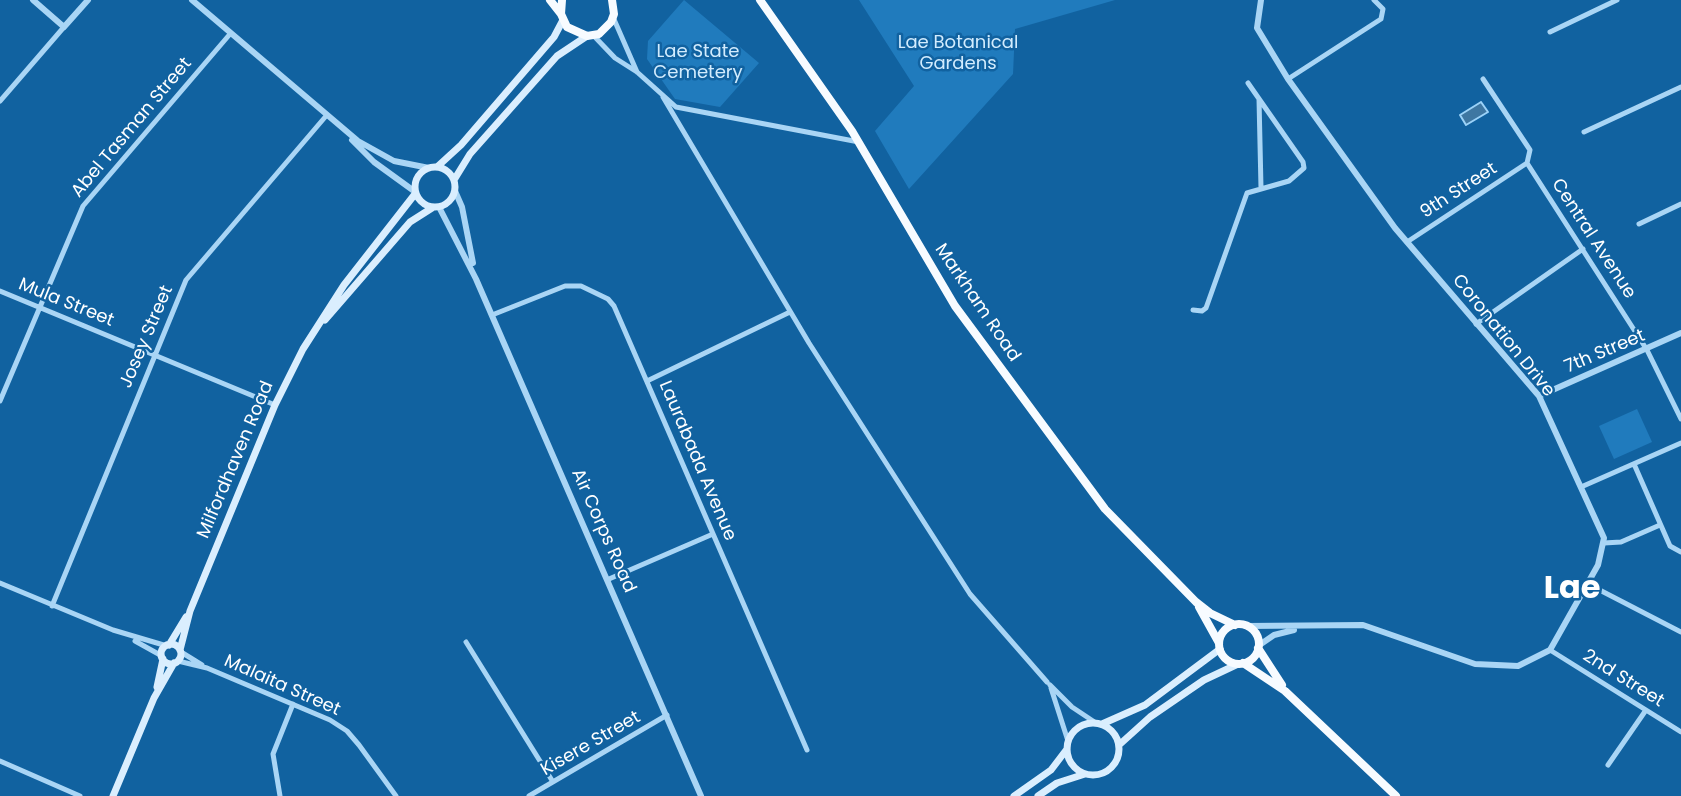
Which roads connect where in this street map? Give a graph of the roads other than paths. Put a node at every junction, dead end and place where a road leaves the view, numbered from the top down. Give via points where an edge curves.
1 (33, 0) edge
2 (88, 0) edge
3 (192, 0) edge
4 (550, 0) edge
5 (562, 0) edge
6 (760, 0) edge
7 (1261, 0) edge
8 (1374, 0) edge
9 (1617, 0) edge
10 (614, 2) edge
11 (613, 16) junction
12 (562, 17) junction
13 (64, 27) junction
14 (1550, 32) dead end
15 (230, 34) junction
16 (590, 36) junction
17 (637, 72) junction
18 (1288, 79) junction
19 (1483, 79) dead end
20 (1248, 83) dead end
21 (1681, 88) edge
22 (663, 97) junction
23 (1259, 99) junction
24 (0, 101) edge
25 (326, 116) junction
26 (345, 131) junction
27 (1584, 132) dead end
28 (859, 142) junction
29 (1527, 163) junction
30 (433, 167) junction
31 (454, 180) junction
32 (1261, 188) junction
33 (455, 191) junction
34 (415, 193) junction
35 (1681, 204) edge
36 (436, 208) junction
37 (1639, 224) dead end
38 (1407, 242) junction
39 (1583, 249) junction
40 (476, 279) junction
41 (0, 291) edge
42 (39, 307) junction
43 (1193, 310) dead end
44 (790, 312) junction
45 (492, 315) junction
46 (1476, 324) junction
47 (320, 325) junction
48 (1681, 333) edge
49 (1647, 350) junction
50 (153, 355) junction
51 (647, 382) junction
52 (1539, 396) junction
53 (0, 401) edge
54 (275, 405) junction
55 (1681, 419) edge
56 (1681, 443) edge
57 (1634, 464) junction
58 (1581, 487) junction
59 (1660, 525) junction
60 (713, 534) junction
61 (1604, 543) junction
62 (1681, 552) edge
63 (609, 579) junction
64 (0, 583) edge
65 (1588, 584) junction
66 (1196, 602) junction
67 (52, 606) junction
68 (190, 611) junction
69 (1235, 625) junction
70 (1246, 626) junction
71 (1320, 626) junction
72 (113, 630) junction
73 (1681, 632) edge
74 (466, 642) dead end
75 (168, 645) junction
76 (1219, 646) junction
77 (1258, 647) junction
78 (1550, 650) junction
79 (180, 651) junction
80 (162, 658) junction
81 (176, 662) junction
82 (1240, 664) junction
83 (208, 668) junction
84 (1047, 682) dead end
85 (1285, 691) junction
86 (154, 698) junction
87 (293, 704) junction
88 (1646, 710) junction
89 (667, 715) junction
90 (1099, 723) junction
91 (1681, 732) edge
92 (1068, 745) junction
93 (1119, 745) junction
94 (807, 750) dead end
95 (0, 761) edge
96 (1608, 765) dead end
97 (1086, 774) junction
98 (553, 782) junction
99 (80, 796) edge
100 (113, 796) edge
101 (280, 796) edge
102 (396, 796) edge
103 (529, 796) edge
104 (701, 796) edge
105 (1014, 796) edge
106 (1038, 796) edge
107 (1396, 796) edge

1 - 13 street
2 - 13 street
3 - 15 street
4 - 12 main road
5 - 12 main road
6 - 28 main road, Markham Road
7 - 18 street, Coronation Drive via 1257,28
8 - 18 street via 1382,6 1381,19
9 - 14 street
10 - 11 main road
11 - 16 main road via 606,29
11 - 17 street
12 - 16 main road via 574,33
12 - 30 main road via 550,41 461,145
13 - 24 street
15 - 25 street
15 - 42 street, Abel Tasman Street via 88,200
16 - 17 street
16 - 31 main road via 557,56 470,155
17 - 22 street
18 - 38 street, Coronation Drive
19 - 29 street, Central Avenue via 1530,150
20 - 23 street
21 - 27 street
22 - 28 street via 691,112
22 - 44 street
23 - 32 street
23 - 32 street via 1304,168 1289,181
25 - 26 street
25 - 50 street, Josey Street via 191,274
26 - 30 street via 394,161
26 - 34 street via 366,156
28 - 66 main road, Markham Road via 955,306 1106,511
29 - 38 street, 9th Street
29 - 39 street, Central Avenue
30 - 31 main road via 448,171
30 - 34 main road via 416,178
31 - 33 main road
32 - 43 street via 1247,192 1242,199 1206,308
33 - 36 main road
33 - 40 street, Air Corps Road
34 - 36 main road via 421,202
34 - 47 main road, Milfordhaven Road via 344,285
35 - 37 street
36 - 40 street, Air Corps Road
36 - 47 main road, Milfordhaven Road via 410,222
38 - 46 street, Coronation Drive
39 - 46 street
39 - 49 street, Central Avenue
40 - 45 street, Air Corps Road
41 - 42 street, Mula Street
42 - 50 street, Mula Street
42 - 53 street, Abel Tasman Street
44 - 51 street
44 - 84 street via 970,594
45 - 51 street, Laurabada Avenue via 565,286 598,293 614,306
45 - 63 street, Air Corps Road
46 - 52 street, Coronation Drive
47 - 54 main road, Milfordhaven Road
48 - 49 street, 7th Street
49 - 52 street, 7th Street
49 - 55 street, Central Avenue
50 - 54 street, Mula Street
50 - 67 street, Josey Street
51 - 60 street, Laurabada Avenue
52 - 58 street, Coronation Drive
54 - 68 main road, Milfordhaven Road
56 - 57 street
57 - 58 street
57 - 59 street
58 - 61 street, Coronation Drive via 1604,532
59 - 61 street via 1621,542
59 - 62 street via 1670,547
60 - 63 street
60 - 94 street, Laurabada Avenue
61 - 65 street
63 - 89 street, Air Corps Road
64 - 67 street
65 - 73 street
65 - 78 street
66 - 69 main road, Markham Road
66 - 76 main road, Markham Road
67 - 72 street
68 - 75 main road, Milfordhaven Road
68 - 79 main road, Milfordhaven Road
69 - 70 main road
69 - 76 main road via 1226,629
70 - 71 street
70 - 77 main road via 1255,634
71 - 77 street via 1277,633
71 - 78 street via 1370,627 1490,667 1526,664
72 - 75 street
72 - 80 street
74 - 98 street
75 - 79 main road
75 - 80 main road, Milfordhaven Road
76 - 82 main road via 1225,658
76 - 90 main road via 1145,705
77 - 82 main road via 1253,658
77 - 85 main road
78 - 88 street, 2nd Street
79 - 81 main road, Milfordhaven Road
79 - 83 street, Malaita Street
80 - 81 main road
80 - 86 main road
81 - 83 street, Malaita Street
81 - 86 main road
82 - 85 main road
82 - 93 main road via 1204,680 1160,709
83 - 87 street, Malaita Street
85 - 107 main road
86 - 100 main road
87 - 101 street via 273,754
87 - 102 street, Malaita Street via 347,731
88 - 91 street, 2nd Street
88 - 96 street
89 - 98 street, Kisere Street
89 - 104 street, Air Corps Road
90 - 92 main road via 1076,729
90 - 92 street via 1072,707 1050,685
90 - 93 main road via 1113,732
92 - 97 main road via 1074,767
92 - 105 main road via 1051,771
93 - 97 main road via 1110,769
95 - 99 street
97 - 106 main road
98 - 103 street, Kisere Street

